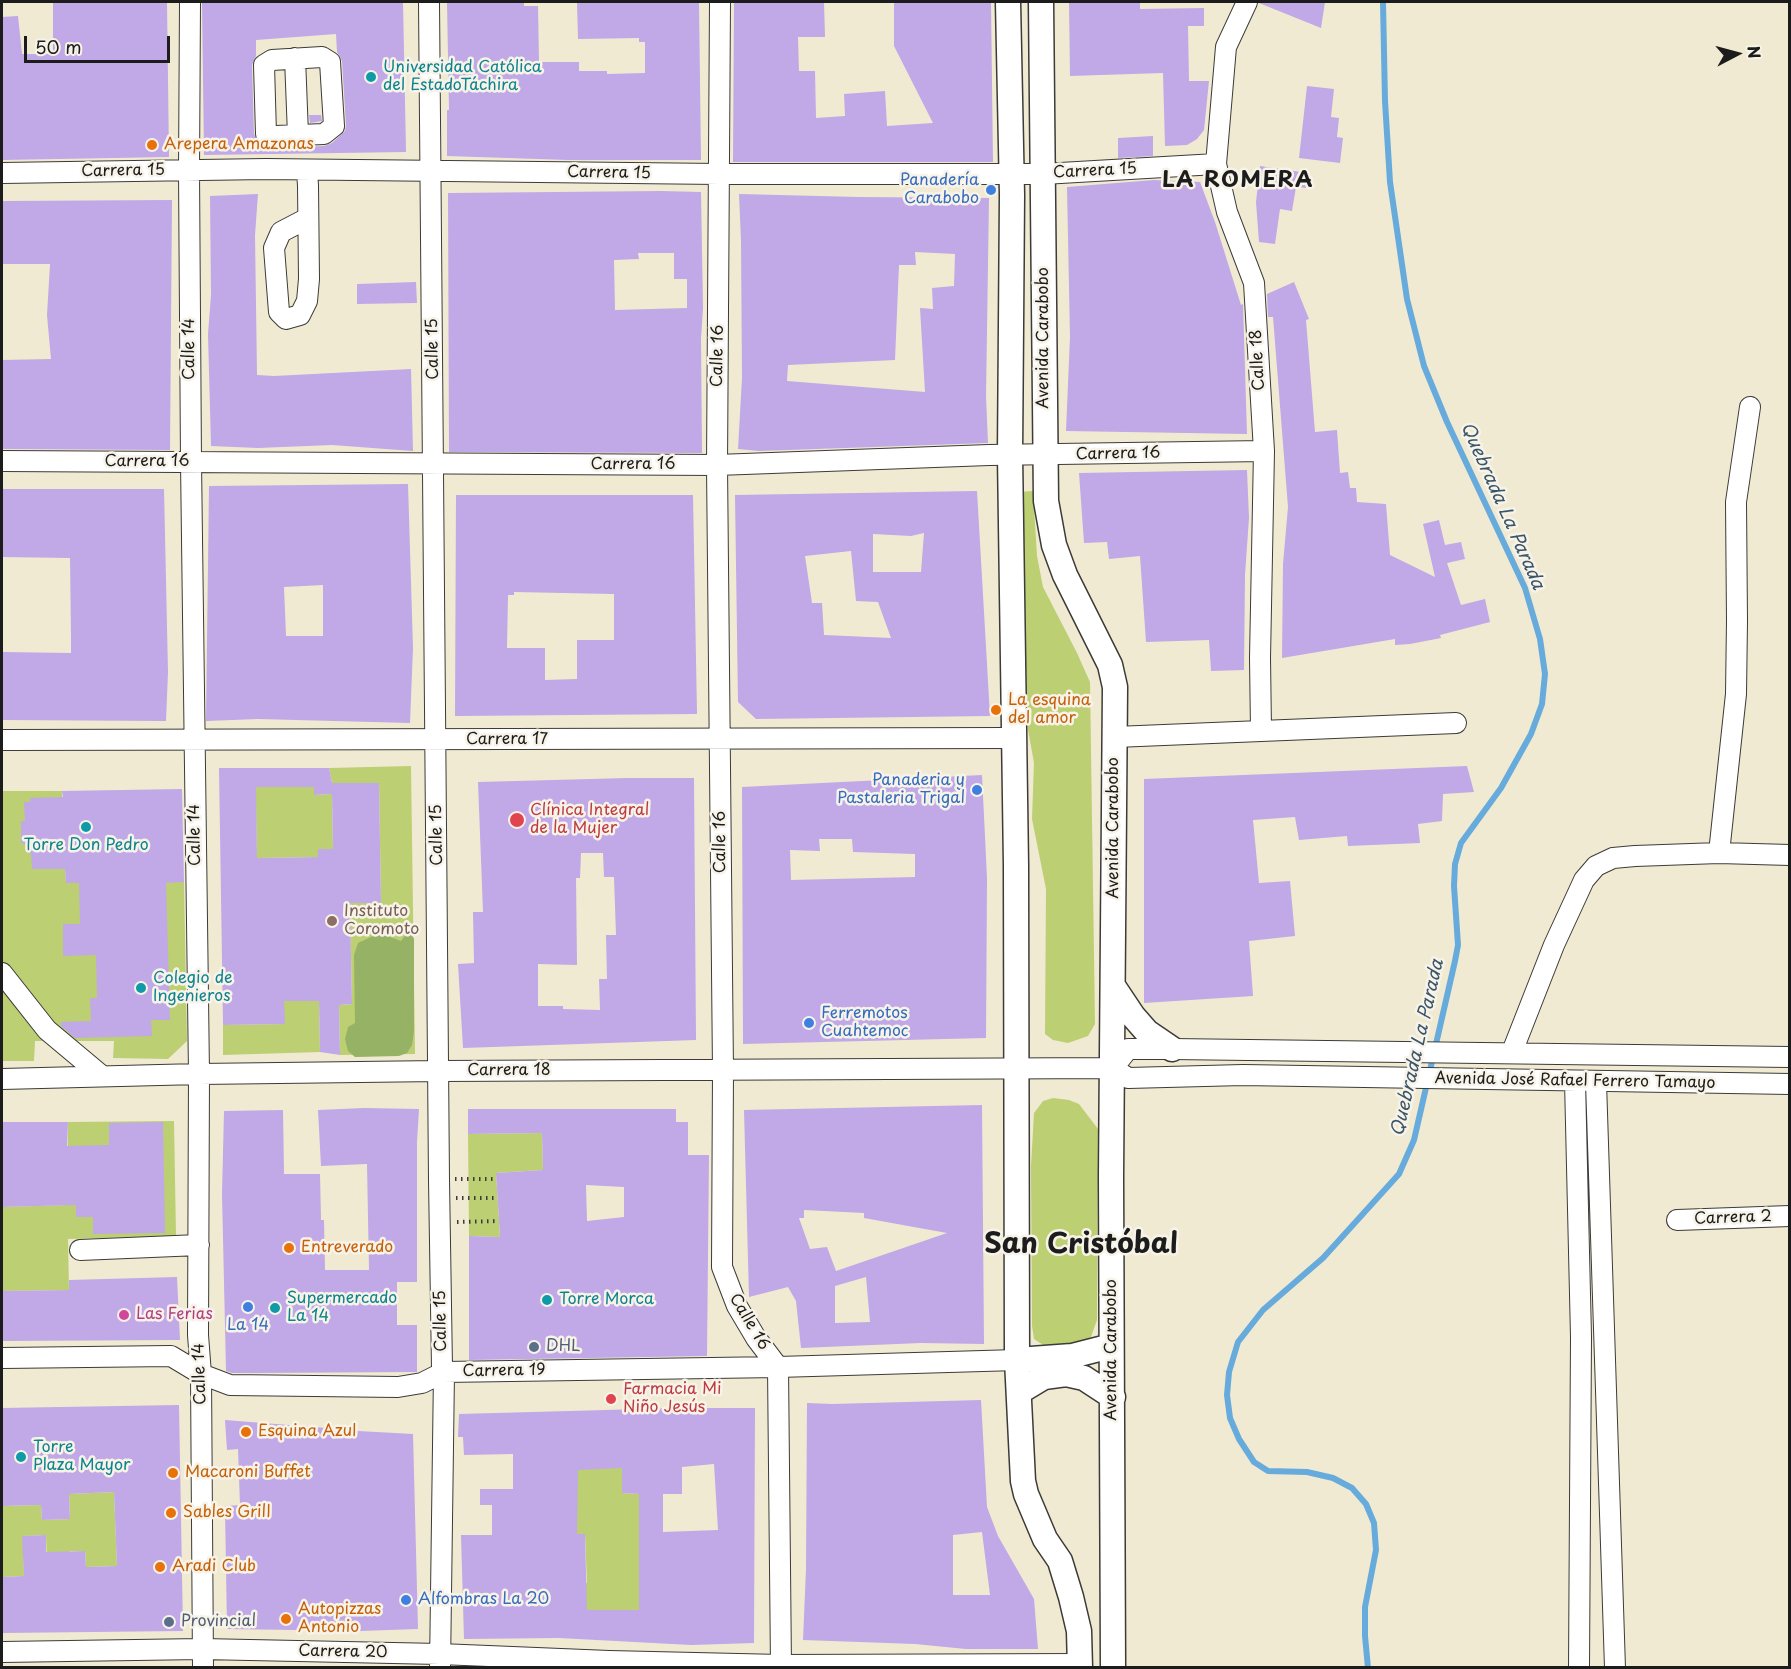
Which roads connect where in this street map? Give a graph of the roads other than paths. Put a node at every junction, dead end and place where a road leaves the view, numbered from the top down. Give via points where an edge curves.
1 (190, 2) edge
2 (429, 2) edge
3 (720, 2) edge
4 (1008, 2) edge
5 (1041, 2) edge
6 (1247, 2) edge
7 (295, 58) junction
8 (266, 134) junction
9 (298, 135) junction
10 (1216, 164) junction
11 (266, 169) junction
12 (307, 170) junction
13 (189, 171) junction
14 (430, 171) junction
15 (2, 173) edge
16 (1010, 173) junction
17 (720, 174) junction
18 (1043, 174) junction
19 (308, 218) dead end
20 (1750, 407) dead end
21 (1264, 451) junction
22 (1010, 455) junction
23 (1045, 455) junction
24 (2, 461) edge
25 (191, 462) junction
26 (434, 465) junction
27 (717, 465) junction
28 (1456, 723) dead end
29 (1261, 730) junction
30 (1115, 737) junction
31 (1013, 738) junction
32 (193, 739) junction
33 (721, 739) junction
34 (2, 740) edge
35 (436, 741) junction
36 (1719, 853) junction
37 (1790, 855) edge
38 (2, 973) edge
39 (1113, 986) junction
40 (1172, 1049) junction
41 (1512, 1052) junction
42 (1790, 1057) edge
43 (1016, 1068) junction
44 (1113, 1068) junction
45 (439, 1071) junction
46 (723, 1071) junction
47 (200, 1074) junction
48 (102, 1076) junction
49 (2, 1079) edge
50 (1575, 1081) junction
51 (1596, 1082) junction
52 (1790, 1084) edge
53 (1790, 1215) edge
54 (1677, 1220) dead end
55 (199, 1245) junction
56 (80, 1250) dead end
57 (1112, 1346) junction
58 (2, 1358) edge
59 (1017, 1360) junction
60 (778, 1367) junction
61 (444, 1372) junction
62 (201, 1374) junction
63 (1019, 1392) junction
64 (1113, 1397) junction
65 (2, 1652) edge
66 (202, 1658) edge
67 (440, 1661) edge
68 (781, 1666) edge
69 (1080, 1666) edge
70 (1113, 1668) edge
71 (1579, 1668) edge
72 (1615, 1668) edge

1 - 13 street, Calle 14
2 - 14 street, Calle 15
3 - 17 street, Calle 16
4 - 16 main road, Avenida Carabobo
5 - 18 main road, Avenida Carabobo
6 - 10 street, Calle 18 via 1226,47
7 - 8 street via 272,60 264,65
7 - 9 street
7 - 9 street via 322,57 330,62 334,126 324,134
8 - 9 street
8 - 11 street
10 - 18 street, Carrera 15
10 - 21 street, Calle 18 via 1227,212 1254,283
11 - 12 street, Carrera 15
11 - 13 street, Carrera 15
12 - 14 street, Carrera 15
12 - 19 street
13 - 15 street, Carrera 15
13 - 25 street, Calle 14
14 - 17 street, Carrera 15
14 - 26 street, Calle 15
16 - 17 street, Carrera 15
16 - 18 street, Carrera 15
16 - 22 main road, Avenida Carabobo
17 - 27 street, Calle 16
18 - 23 main road, Avenida Carabobo
20 - 36 street via 1736,502 1736,694
21 - 23 street, Carrera 16
21 - 29 street, Calle 18
22 - 23 street, Carrera 16
22 - 27 street, Carrera 16
22 - 31 main road, Avenida Carabobo
23 - 30 main road, Avenida Carabobo via 1046,501 1054,545 1110,665 1115,687
24 - 25 street, Carrera 16
25 - 26 street, Carrera 16
25 - 32 street, Calle 14
26 - 27 street, Carrera 16
26 - 35 street, Calle 15
27 - 33 street, Calle 16
28 - 29 street
29 - 30 street
30 - 39 main road, Avenida Carabobo
31 - 33 street, Carrera 17
31 - 43 main road, Avenida Carabobo
32 - 34 street, Carrera 17
32 - 35 street, Carrera 17
32 - 47 street, Calle 14
33 - 35 street, Carrera 17
33 - 46 street, Calle 16
35 - 45 street, Calle 15
36 - 37 street
36 - 41 street via 1613,858 1596,866 1584,880 1564,923
38 - 48 street via 47,1030
39 - 40 main road via 1147,1032
39 - 44 main road, Avenida Carabobo
40 - 41 street, Avenida José Rafael Ferrero Tamayo
40 - 44 street, Avenida José Rafael Ferrero Tamayo via 1128,1049
41 - 42 street, Avenida José Rafael Ferrero Tamayo
43 - 44 street, Carrera 18
43 - 46 street, Carrera 18
43 - 59 main road, Avenida Carabobo
44 - 50 street, Avenida José Rafael Ferrero Tamayo via 1128,1078 1243,1075
44 - 57 main road, Avenida Carabobo
45 - 46 street, Carrera 18
45 - 47 street, Carrera 18
45 - 61 street, Calle 15
46 - 60 street, Calle 16 via 723,1267 737,1306
47 - 48 street, Carrera 18
47 - 55 street, Calle 14
48 - 49 street, Carrera 18
50 - 51 street, Avenida José Rafael Ferrero Tamayo
50 - 71 street via 1581,1337
51 - 52 street, Avenida José Rafael Ferrero Tamayo
51 - 72 street
53 - 54 street, Carrera 2
55 - 56 street
55 - 62 street, Calle 14
57 - 59 main road via 1072,1356
57 - 64 main road, Avenida Carabobo
58 - 62 street, Carrera 19 via 171,1356
59 - 60 street, Carrera 19
59 - 63 main road, Avenida Carabobo
60 - 61 street, Carrera 19
60 - 68 street, Calle 16
61 - 62 street, Carrera 19 via 422,1383 398,1387 230,1385
61 - 67 street, Calle 15
62 - 66 street, Calle 14
63 - 64 main road via 1044,1377 1066,1374 1084,1377
63 - 69 main road, Avenida Carabobo via 1023,1481 1046,1539 1060,1561 1079,1631
64 - 70 main road, Avenida Carabobo
65 - 66 street, Carrera 20
66 - 67 street, Carrera 20
67 - 68 street, Carrera 20
68 - 69 street, Carrera 20

